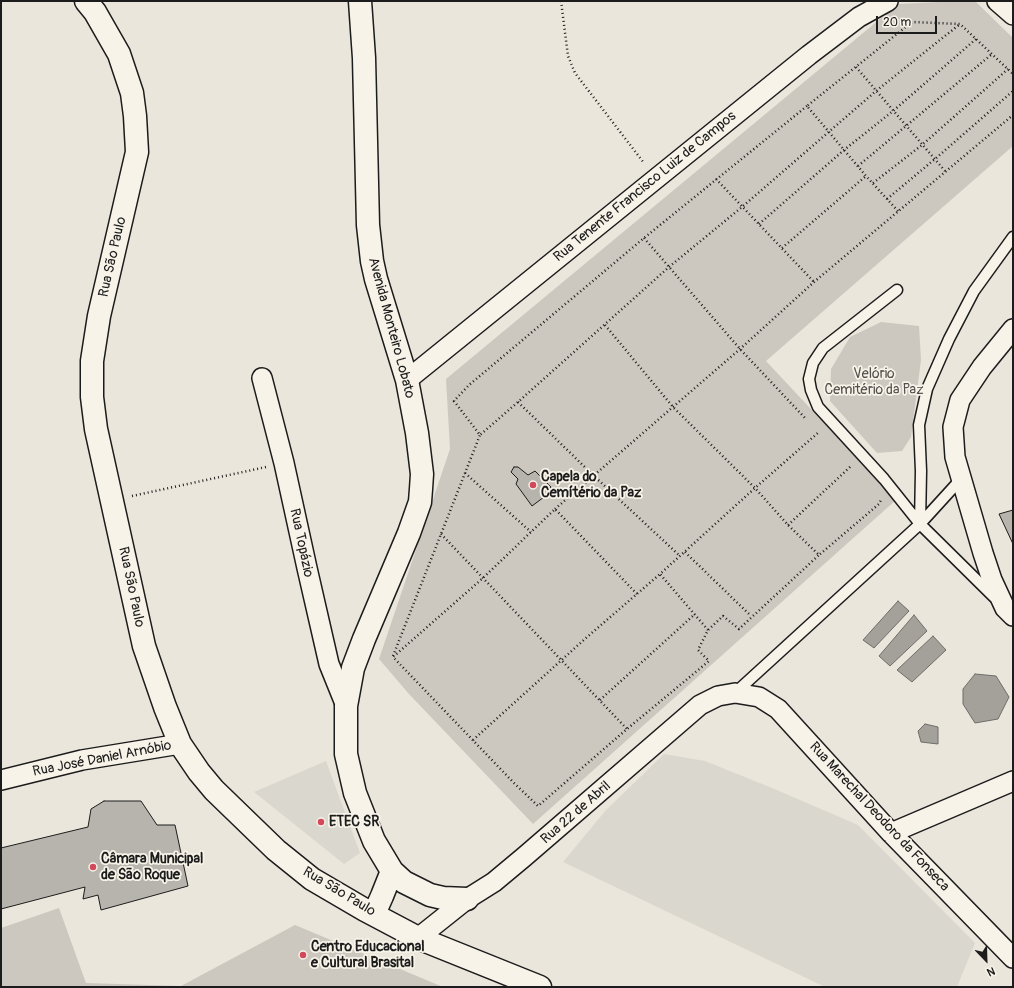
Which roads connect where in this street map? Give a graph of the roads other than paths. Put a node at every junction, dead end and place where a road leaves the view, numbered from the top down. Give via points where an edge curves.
1 (86, 1) edge
2 (360, 1) edge
3 (888, 1) edge
4 (997, 1) edge
5 (1013, 15) edge
6 (1013, 237) edge
7 (897, 290) dead end
8 (1013, 329) edge
9 (262, 378) dead end
10 (408, 380) junction
11 (961, 478) junction
12 (920, 524) junction
13 (1009, 612) edge
14 (735, 693) junction
15 (346, 706) junction
16 (180, 744) junction
17 (1, 780) edge
18 (1013, 781) edge
19 (891, 833) junction
20 (392, 871) junction
21 (468, 899) junction
22 (374, 914) junction
23 (418, 938) junction
24 (1013, 958) edge
25 (540, 987) edge

1 - 16 main road, Rua São Paulo via 119,54 132,93 137,152 99,316 92,361 92,397 96,429 144,646
2 - 10 main road, Avenida Monteiro Lobato via 371,254 376,280
3 - 10 street, Rua Tenente Francisco Luiz de Campos via 859,17 809,55
4 - 5 street
6 - 12 lane via 974,291 927,389 919,425
7 - 12 lane via 823,348 813,363 809,379 818,407 884,478
8 - 11 street via 982,367 960,400 953,427 955,457
9 - 15 street, Rua Topázio via 284,463 329,664
10 - 15 main road, Avenida Monteiro Lobato via 421,467 420,502 353,668
11 - 12 lane
11 - 13 street via 992,580
12 - 13 lane
12 - 14 lane
14 - 19 street, Rua Marechal Deodoro da Fonseca via 759,696 778,709
14 - 21 street, Rua 22 de Abril via 718,696 700,705 524,857
15 - 20 main road, Avenida Monteiro Lobato via 346,754 355,793 374,841
16 - 17 street, Rua José Daniel Arnóbio via 82,760
16 - 22 main road, Rua São Paulo via 214,790 276,850 312,879
18 - 19 street
19 - 24 street, Rua Marechal Deodoro da Fonseca
20 - 21 main road, Avenida Monteiro Lobato via 404,882 430,895
20 - 22 main road
21 - 23 street, Rua 22 de Abril
22 - 23 main road, Rua São Paulo
23 - 25 main road, Rua São Paulo

